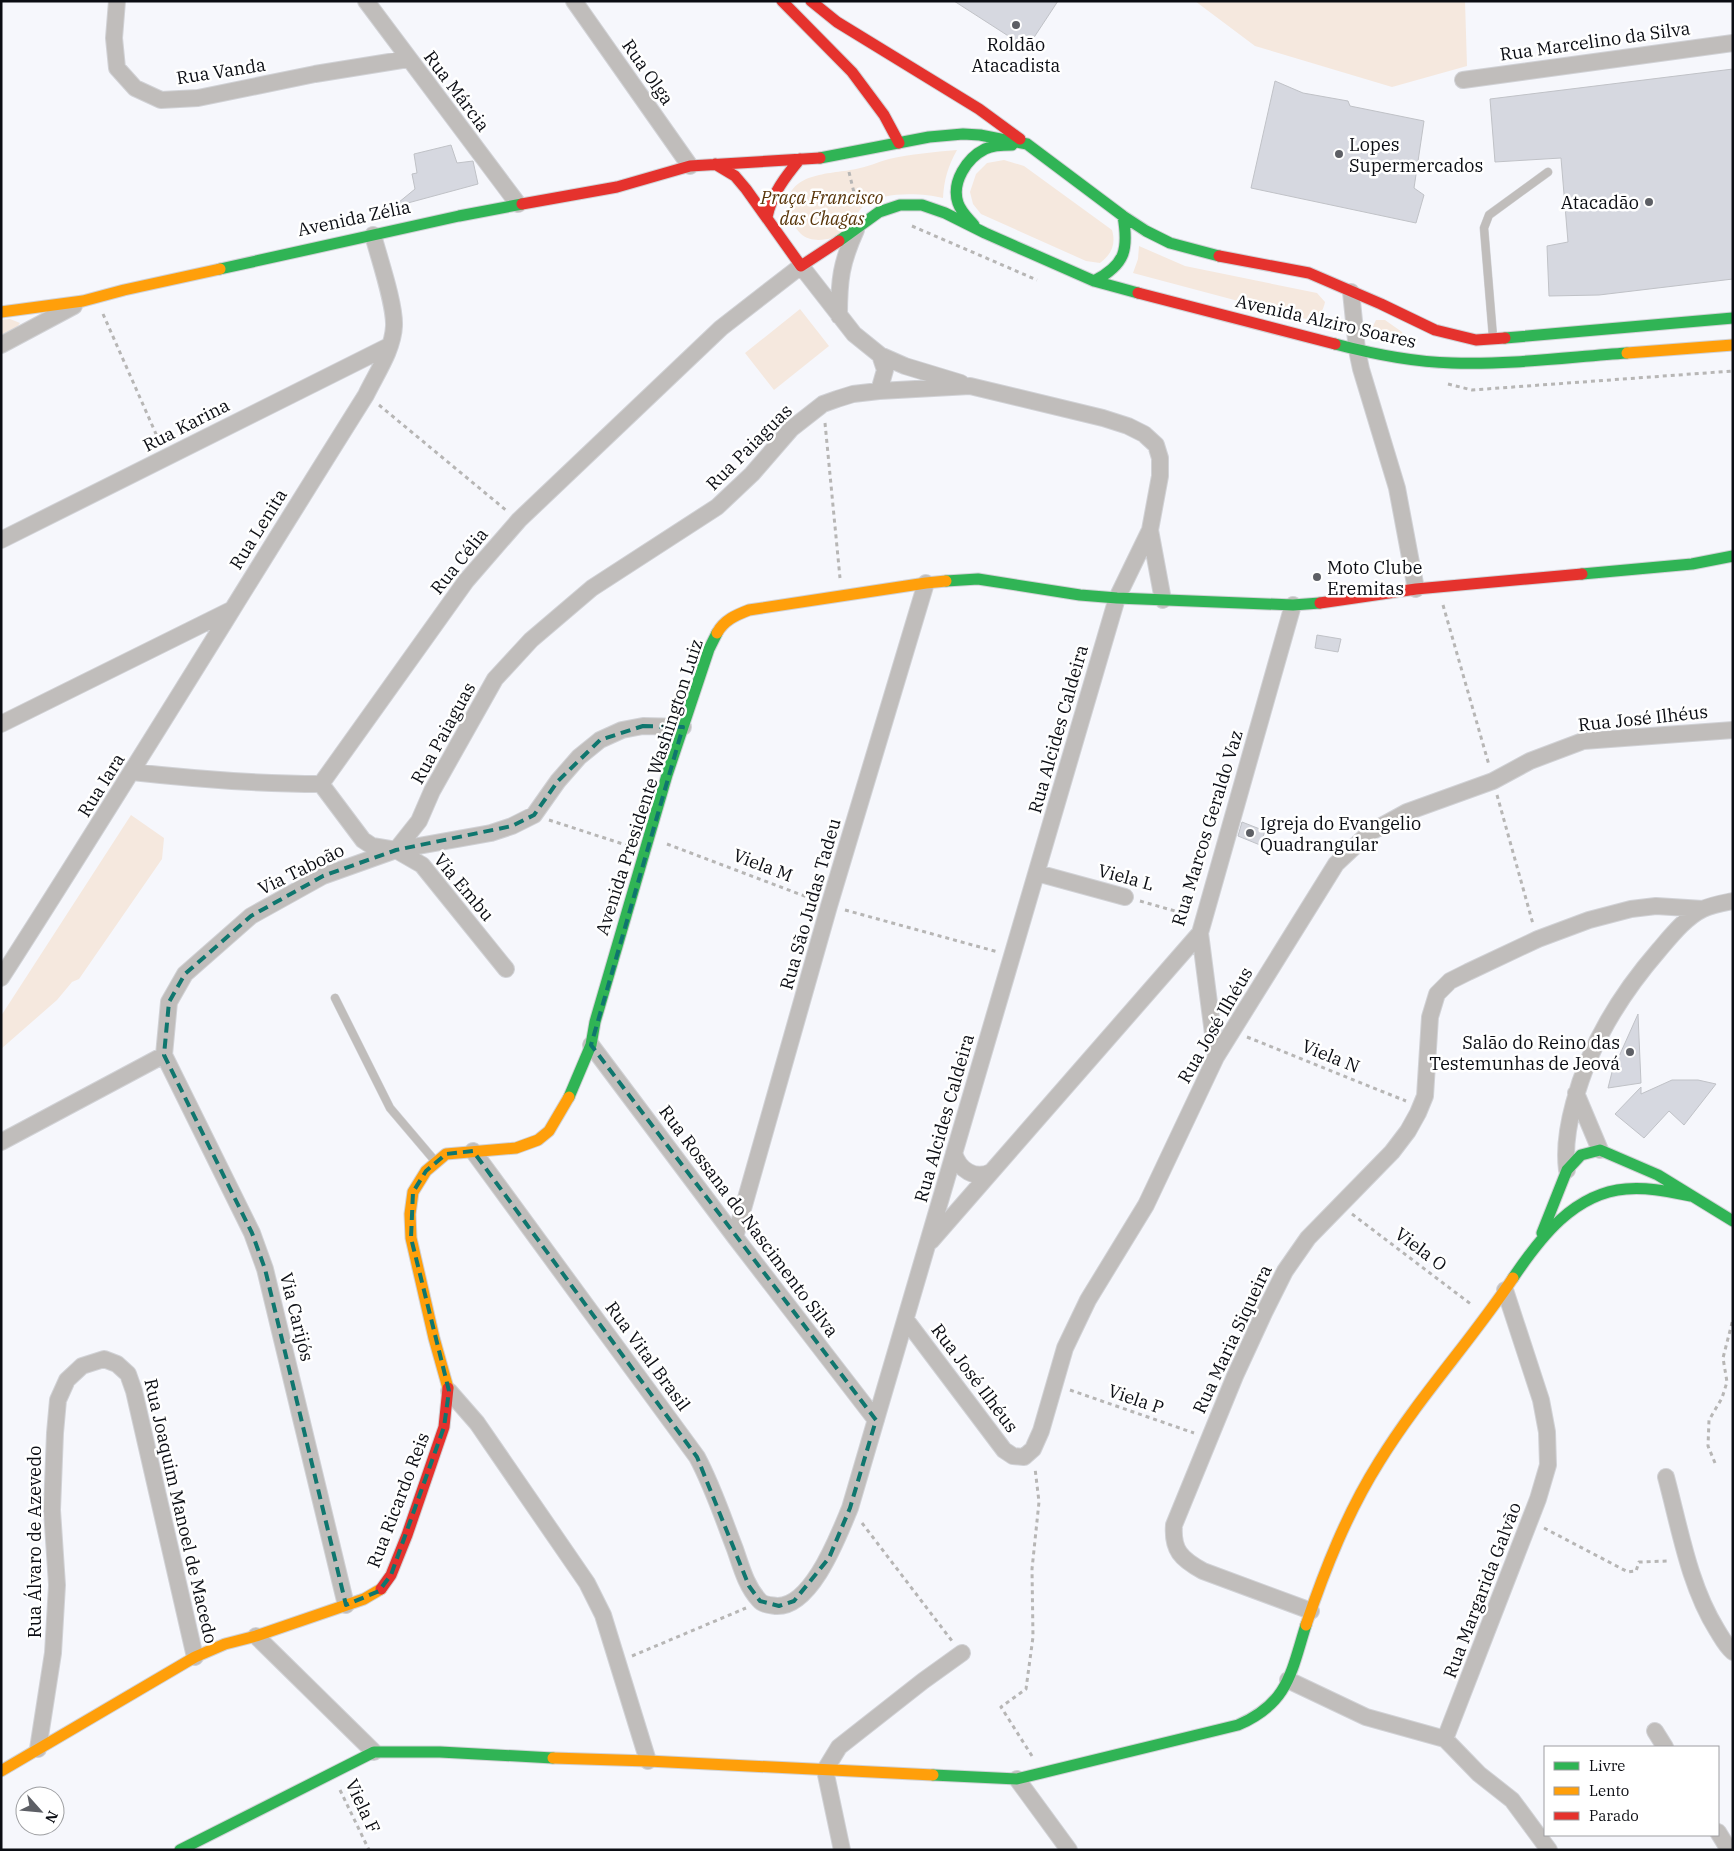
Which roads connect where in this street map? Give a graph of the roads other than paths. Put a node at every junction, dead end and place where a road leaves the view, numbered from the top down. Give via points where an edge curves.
1 (117, 1) edge
2 (366, 1) edge
3 (574, 1) edge
4 (782, 1) edge
5 (811, 1) edge
6 (1733, 42) edge
7 (408, 59) junction
8 (1462, 80) dead end
9 (899, 143) junction
10 (1027, 144) junction
11 (800, 159) junction
12 (715, 164) junction
13 (690, 166) junction
14 (1548, 172) dead end
15 (518, 204) junction
16 (1123, 216) junction
17 (767, 217) junction
18 (856, 230) junction
19 (985, 234) junction
20 (373, 235) junction
21 (801, 266) junction
22 (1094, 281) junction
23 (1351, 292) junction
24 (89, 300) junction
25 (1, 312) edge
26 (839, 316) junction
27 (1733, 318) edge
28 (1493, 339) junction
29 (1, 345) edge
30 (1733, 345) edge
31 (389, 346) junction
32 (1357, 350) junction
33 (880, 355) junction
34 (970, 386) junction
35 (879, 391) junction
36 (1150, 530) junction
37 (1, 540) edge
38 (1733, 556) edge
39 (1692, 564) junction
40 (1733, 566) edge
41 (926, 584) junction
42 (1416, 589) junction
43 (1117, 598) junction
44 (1163, 600) junction
45 (1293, 605) junction
46 (231, 610) junction
47 (1, 724) edge
48 (684, 726) junction
49 (1733, 730) edge
50 (132, 772) junction
51 (321, 784) junction
52 (396, 850) junction
53 (1037, 873) junction
54 (1125, 897) road end
55 (1733, 900) edge
56 (1702, 909) junction
57 (1202, 926) junction
58 (506, 969) dead end
59 (1, 978) edge
60 (334, 998) dead end
61 (591, 1045) junction
62 (164, 1055) junction
63 (1216, 1057) junction
64 (1576, 1093) junction
65 (549, 1131) joint
66 (1, 1142) edge
67 (1600, 1150) junction
68 (473, 1151) junction
69 (954, 1153) junction
70 (436, 1163) junction
71 (1608, 1166) dead end
72 (991, 1172) junction
73 (1610, 1179) dead end
74 (1573, 1181) junction
75 (1607, 1193) junction
76 (1691, 1196) junction
77 (1587, 1200) junction
78 (1733, 1221) edge
79 (735, 1236) junction
80 (1539, 1240) junction
81 (928, 1244) junction
82 (1505, 1290) junction
83 (906, 1320) junction
84 (104, 1359) joint
85 (449, 1391) junction
86 (876, 1420) junction
87 (1666, 1477) dead end
88 (760, 1601) joint
89 (346, 1605) junction
90 (1311, 1611) junction
91 (256, 1636) junction
92 (1733, 1652) edge
93 (962, 1653) road end
94 (195, 1657) junction
95 (1288, 1680) junction
96 (1655, 1731) dead end
97 (1445, 1739) junction
98 (1664, 1746) edge
99 (38, 1749) junction
100 (374, 1752) junction
101 (648, 1761) junction
102 (825, 1770) junction
103 (1, 1771) edge
104 (1017, 1780) junction
105 (1719, 1834) edge
106 (199, 1846) edge
107 (180, 1850) edge
108 (842, 1850) edge
109 (1069, 1850) edge
110 (1549, 1850) edge
111 (1728, 1850) edge

1 - 7 street, Rua Vanda via 114,38 117,68 135,88 161,100 198,98
2 - 7 street, Rua Márcia
3 - 13 street, Rua Olga
4 - 9 main road via 852,72 884,115
5 - 10 main road via 837,22 979,109
6 - 8 street, Rua Marcelino da Silva
7 - 15 street, Rua Márcia
9 - 10 main road, Avenida Alziro Soares via 963,134
9 - 11 main road, Avenida Alziro Soares
10 - 16 main road, Avenida Alziro Soares
10 - 19 main road via 985,149 967,163 958,180 957,199 962,210
11 - 12 main road, Avenida Zélia
11 - 17 main road via 781,183
12 - 13 main road, Avenida Zélia
12 - 17 main road via 735,176
13 - 15 main road, Avenida Zélia via 617,187
14 - 28 lane via 1489,215 1484,228
15 - 20 main road, Avenida Zélia
16 - 22 main road via 1126,249 1111,272
16 - 23 main road, Avenida Alziro Soares via 1170,243 1222,257 1309,273
17 - 21 main road
18 - 19 main road via 880,212 900,205 922,205
18 - 21 main road
18 - 26 street via 842,264
19 - 22 main road, Avenida Alziro Soares
20 - 24 main road, Avenida Zélia
20 - 31 street, Rua Lenita via 394,326
21 - 26 street
21 - 51 street, Rua Célia via 721,328 520,520 466,581
22 - 32 main road, Avenida Alziro Soares
23 - 28 main road, Avenida Alziro Soares via 1435,330 1476,340
23 - 32 street
24 - 25 main road, Avenida Zélia
24 - 29 street
26 - 33 street via 854,334
27 - 28 main road, Avenida Alziro Soares
30 - 32 main road, Avenida Alziro Soares via 1452,364
31 - 37 street, Rua Karina
31 - 46 street, Rua Lenita via 366,395
32 - 42 street via 1397,488
33 - 34 street
33 - 35 street via 885,370
34 - 35 street, Rua Paiaguas
34 - 36 street, Rua Paiaguas via 1103,418 1144,434 1156,445 1160,458
35 - 52 street, Rua Paiaguas via 853,394 823,404 791,429 752,474 717,507 592,588 531,640 495,679 419,820
36 - 43 street, Rua Paiaguas
36 - 44 street, Rua Paiaguas
38 - 39 main road, Avenida Presidente Washington Luiz
39 - 40 street
39 - 42 main road, Avenida Presidente Washington Luiz
41 - 43 main road, Avenida Presidente Washington Luiz via 978,579
41 - 48 main road, Avenida Presidente Washington Luiz via 749,610 732,617 720,627 708,649
41 - 79 street, Rua São Judas Tadeu via 829,906
42 - 45 main road, Avenida Presidente Washington Luiz via 1328,603
43 - 44 main road, Avenida Presidente Washington Luiz
43 - 53 street, Rua Alcides Caldeira
44 - 45 main road, Avenida Presidente Washington Luiz
45 - 57 street, Rua Marcos Geraldo Vaz
46 - 47 street
46 - 50 street, Rua Iara
48 - 52 street, Via Taboão via 643,726 622,730 600,740 579,757 534,815 512,826
48 - 61 main road, Avenida Presidente Washington Luiz via 595,1022
49 - 63 street, Rua José Ilhéus via 1583,741 1407,812 1370,833 1336,864
50 - 51 street via 218,781
50 - 59 street, Rua Iara
51 - 52 street, Via Embu via 362,840 372,846
52 - 58 street, Via Embu via 422,865
52 - 62 street, Via Taboão via 323,876 251,916 185,974 169,1002
53 - 54 street, Viela L
53 - 69 street, Rua Alcides Caldeira
55 - 56 street
56 - 64 street via 1677,929 1624,994 1594,1044
56 - 90 street, Rua Maria Siqueira via 1656,906 1589,920 1538,939 1450,981 1437,994 1430,1017 1425,1096 1421,1107 1392,1152 1308,1238 1285,1271 1247,1349 1174,1525 1175,1548 1191,1565
57 - 63 street
57 - 72 street, Rua Marcos Geraldo Vaz
60 - 70 lane via 390,1108
61 - 65 main road, Avenida Presidente Washington Luiz via 567,1100
61 - 79 street, Rua Rossana do Nascimento Silva
62 - 66 street
62 - 89 street, Via Carijós via 252,1233 265,1269
63 - 83 street, Rua José Ilhéus via 1146,1205 1088,1300 1065,1348 1041,1431 1033,1449 1024,1457 1013,1456 1004,1450
64 - 67 street
64 - 74 street via 1566,1143
65 - 68 main road, Rua Ricardo Reis via 538,1140 516,1148
67 - 71 main road
67 - 74 main road via 1581,1155
67 - 76 main road via 1658,1175
68 - 70 main road, Rua Ricardo Reis via 446,1154
68 - 88 street, Rua Vital Brasil via 698,1457 712,1485 749,1586
69 - 72 street via 957,1163 975,1176
69 - 81 street, Rua Alcides Caldeira
70 - 85 main road, Rua Ricardo Reis via 426,1171 413,1192 411,1238
72 - 81 street, Rua Marcos Geraldo Vaz
73 - 75 main road
74 - 77 main road
74 - 80 main road
75 - 76 main road via 1633,1187
75 - 77 main road
76 - 78 main road
77 - 80 main road
79 - 86 street, Rua Rossana do Nascimento Silva
80 - 82 main road
81 - 83 street, Rua Alcides Caldeira
82 - 90 main road via 1391,1442 1343,1529
82 - 97 street, Rua Margarida Galvão via 1541,1400 1548,1432 1548,1465 1530,1521
83 - 86 street, Rua Alcides Caldeira
84 - 94 street, Rua Joaquim Manoel de Macedo via 117,1364 128,1374 134,1391
84 - 99 street, Rua Álvaro de Azevedo via 82,1366 68,1380 58,1400 52,1510 57,1585 53,1654
85 - 89 main road, Rua Ricardo Reis via 444,1427 391,1576 379,1591
85 - 101 street via 482,1431 587,1583 603,1615
86 - 88 street, Rua Alcides Caldeira via 850,1508 829,1558 794,1601 780,1606
87 - 92 street via 1696,1590 1712,1622
89 - 91 main road, Rua Ricardo Reis
90 - 95 main road
91 - 94 main road, Rua Ricardo Reis via 225,1644
91 - 100 street
93 - 102 street via 839,1746
94 - 99 main road, Rua Ricardo Reis
95 - 97 street via 1366,1716
95 - 104 main road via 1264,1711 1250,1721
96 - 98 street
97 - 110 street via 1479,1774 1512,1800
99 - 103 main road, Rua Ricardo Reis
100 - 101 main road
100 - 106 main road via 289,1794
101 - 102 main road
102 - 104 main road
102 - 108 street
104 - 109 street
105 - 111 street
106 - 107 main road

